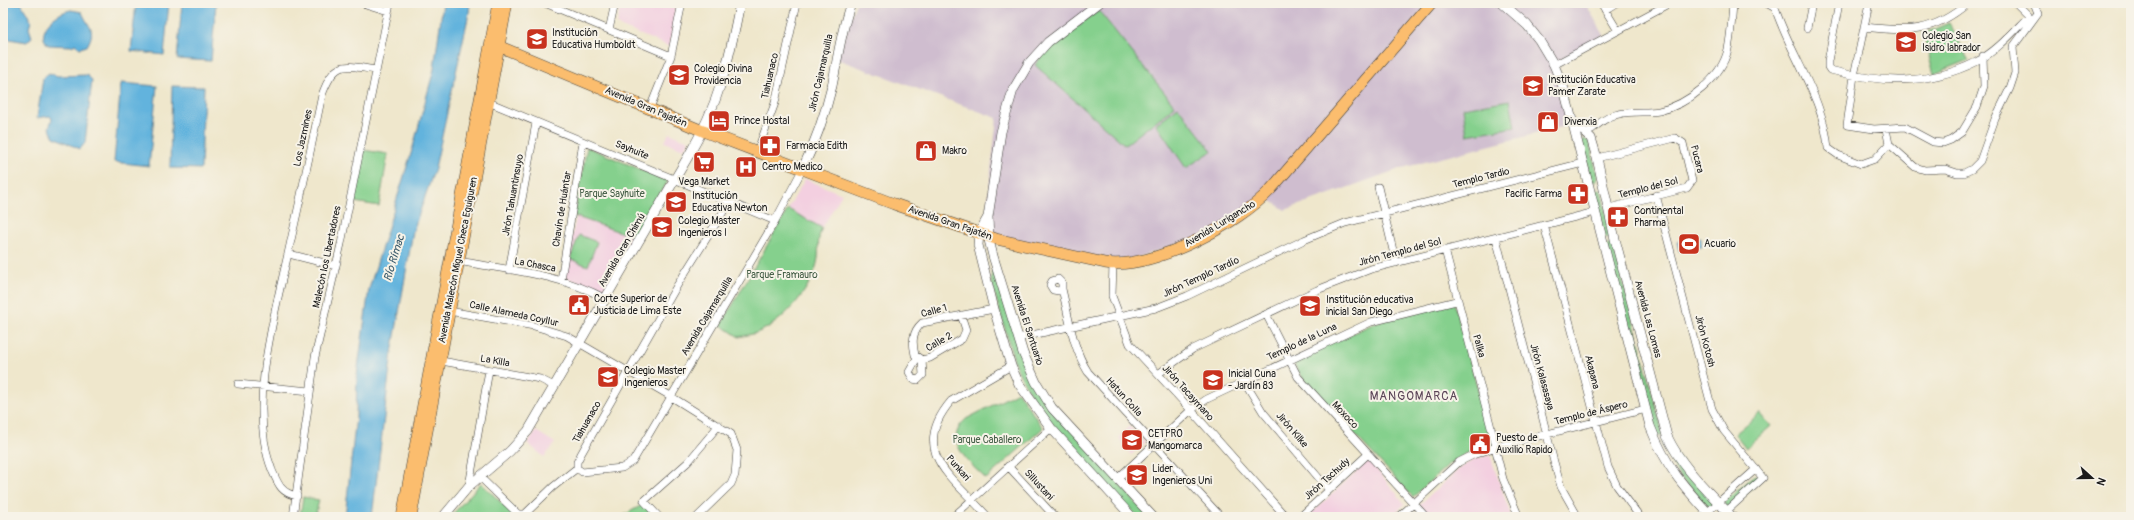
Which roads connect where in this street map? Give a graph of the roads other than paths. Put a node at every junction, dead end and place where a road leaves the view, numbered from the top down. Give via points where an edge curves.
1 (362, 3) edge
2 (390, 3) edge
3 (498, 3) edge
4 (507, 3) edge
5 (545, 3) edge
6 (615, 3) edge
7 (682, 3) edge
8 (740, 3) edge
9 (797, 3) edge
10 (850, 3) edge
11 (1098, 3) edge
12 (1432, 3) edge
13 (1502, 3) edge
14 (1600, 3) edge
15 (1616, 3) edge
16 (1670, 3) edge
17 (1733, 3) edge
18 (1766, 3) edge
19 (1812, 3) edge
20 (1839, 3) edge
21 (1869, 3) edge
22 (1968, 3) edge
23 (2016, 3) edge
24 (2034, 3) edge
25 (562, 6) edge
26 (1605, 10) junction
27 (388, 11) junction
28 (1864, 27) junction
29 (1807, 28) dead end
30 (610, 30) junction
31 (1618, 31) junction
32 (495, 44) junction
33 (671, 56) junction
34 (1983, 56) junction
35 (1554, 66) junction
36 (376, 70) junction
37 (1854, 76) junction
38 (485, 101) junction
39 (650, 108) junction
40 (1573, 122) junction
41 (536, 123) junction
42 (1886, 129) junction
43 (703, 131) junction
44 (1586, 134) junction
45 (583, 142) junction
46 (1889, 144) junction
47 (757, 152) junction
48 (1597, 158) junction
49 (1583, 163) junction
50 (802, 170) junction
51 (676, 178) junction
52 (1602, 183) junction
53 (1378, 186) dead end
54 (1691, 186) joint
55 (1589, 187) junction
56 (1656, 195) junction
57 (730, 201) junction
58 (1609, 208) junction
59 (1384, 212) junction
60 (1595, 212) junction
61 (775, 221) junction
62 (1544, 225) junction
63 (986, 237) junction
64 (1496, 238) junction
65 (1615, 239) junction
66 (1603, 242) junction
67 (1445, 250) junction
68 (289, 254) junction
69 (458, 261) junction
70 (1396, 263) junction
71 (1113, 264) junction
72 (336, 266) junction
73 (509, 270) junction
74 (561, 280) junction
75 (1062, 289) dead end
76 (606, 299) junction
77 (1456, 300) junction
78 (994, 309) junction
79 (449, 311) junction
80 (1266, 314) junction
81 (961, 315) junction
82 (1119, 316) junction
83 (1071, 326) junction
84 (1018, 338) junction
85 (580, 342) junction
86 (920, 359) joint
87 (435, 360) junction
88 (1288, 360) junction
89 (1028, 367) junction
90 (490, 370) junction
91 (1013, 370) junction
92 (628, 371) junction
93 (1158, 374) junction
94 (1244, 381) junction
95 (238, 384) dead end
96 (263, 386) junction
97 (554, 386) junction
98 (310, 391) junction
99 (671, 396) junction
100 (1646, 409) junction
101 (1191, 410) junction
102 (1595, 422) junction
103 (719, 425) junction
104 (1051, 428) junction
105 (1073, 431) junction
106 (1547, 434) junction
107 (1667, 436) junction
108 (1063, 441) junction
109 (1656, 441) junction
110 (1154, 445) junction
111 (1495, 447) junction
112 (1367, 455) junction
113 (1008, 466) junction
114 (577, 468) junction
115 (1756, 469) junction
116 (479, 476) junction
117 (1118, 479) junction
118 (469, 486) junction
119 (1329, 490) junction
120 (297, 496) junction
121 (973, 500) junction
122 (1718, 503) junction
123 (1414, 504) junction
124 (1707, 515) edge
125 (1726, 515) edge
126 (293, 517) edge
127 (402, 517) edge
128 (411, 517) edge
129 (443, 517) edge
130 (659, 517) edge
131 (697, 517) edge
132 (953, 517) edge
133 (988, 517) edge
134 (1055, 517) edge
135 (1132, 517) edge
136 (1153, 517) edge
137 (1221, 517) edge
138 (1286, 517) edge
139 (1300, 517) edge
140 (1399, 517) edge
141 (1426, 517) edge
142 (1519, 517) edge
143 (1578, 517) edge
144 (1640, 517) edge

1 - 27 street
2 - 27 street, Malecón los Libertadores
3 - 32 main road, Avenida Malecón Miguel Checa Eguiguren
4 - 32 main road, Avenida Malecón Miguel Checa Eguiguren
5 - 25 street
6 - 30 street
7 - 33 street
8 - 43 street, Avenida Gran Chimú via 723,81
9 - 47 street, Tiahuanaco via 775,103
10 - 50 street, Jirón Cajamarquilla via 827,104 814,144
11 - 63 street via 1048,42 1020,76 1013,90 1000,132
12 - 71 main road, Avenida Lurigancho via 1271,189 1252,207 1178,249 1152,259 1130,264
13 - 35 street, Avenida Las Lomas via 1527,25
14 - 26 street
15 - 26 street
16 - 31 street
17 - 44 street via 1728,50 1720,67 1698,93 1669,109 1619,114 1603,120
18 - 46 street via 1775,8 1780,25 1800,63 1824,120 1828,148 1861,164 1875,159
19 - 29 street
20 - 37 street via 1828,67 1830,70
21 - 28 street
22 - 28 street via 1943,21 1928,28 1893,30
23 - 34 street via 2029,16 1999,45
24 - 46 street via 2038,13 2013,47 2014,73 2010,88 1980,160 1972,169 1957,173 1945,169 1925,170 1915,167
25 - 30 street
26 - 31 street
27 - 36 street, Malecón los Libertadores
28 - 37 street
30 - 33 street
31 - 35 street
32 - 38 main road, Avenida Malecón Miguel Checa Eguiguren
32 - 39 main road, Avenida Gran Pajatén
33 - 39 street
34 - 37 street via 1977,61 1948,72 1914,80 1880,80
34 - 42 street via 1984,86 1977,107 1962,132 1943,143 1927,140 1905,127
35 - 40 street, Avenida Las Lomas
36 - 68 street, Los Jazmines via 343,66 333,72 326,84
36 - 72 street, Malecón los Libertadores
37 - 42 street via 1847,125
38 - 41 street, Sayhuite
38 - 69 main road, Avenida Malecón Miguel Checa Eguiguren
38 - 87 main road, Avenida Malecón Miguel Checa Eguiguren
39 - 43 main road, Avenida Gran Pajatén
40 - 44 street, Avenida Las Lomas
40 - 49 street, Avenida Las Lomas
41 - 45 street, Sayhuite
41 - 73 street, Jirón Tahuantinsuyo
42 - 46 street
43 - 47 main road, Avenida Gran Pajatén
43 - 51 street, Avenida Gran Chimú
44 - 48 street, Avenida Las Lomas via 1591,138
45 - 51 street, Sayhuite
45 - 74 street, Chavín de Huántar
47 - 50 main road, Avenida Gran Pajatén
48 - 52 street, Avenida Las Lomas
48 - 54 street, Pucara via 1679,139 1692,181
49 - 55 street, Avenida Las Lomas
49 - 59 street, Templo Tardio
50 - 61 street, Avenida Cajamarquilla
50 - 63 main road, Avenida Gran Pajatén via 811,170 894,204
51 - 57 street, Sayhuite
51 - 76 street, Avenida Gran Chimú
52 - 55 street
52 - 58 street, Avenida Las Lomas
53 - 59 street
54 - 56 street, Templo del Sol
55 - 60 street, Avenida Las Lomas
56 - 58 street, Templo del Sol
56 - 115 street, Jirón Kotosh via 1712,408 1724,431
57 - 61 street, Sayhuite
57 - 92 street, Tiahuanaco
58 - 65 street, Avenida Las Lomas
59 - 70 street
59 - 82 street, Jirón Templo Tardío via 1324,230 1175,301
60 - 62 street, Jirón Templo del Sol
60 - 66 street, Avenida Las Lomas
61 - 99 street, Avenida Cajamarquilla
62 - 64 street, Jirón Templo del Sol
62 - 102 street, Akapana
63 - 71 main road, Avenida Lurigancho
63 - 78 street
63 - 84 street, Avenida El Santuario
64 - 67 street, Jirón Templo del Sol
64 - 106 street, Jirón Kalasasaya
65 - 66 street
65 - 107 street, Avenida Las Lomas
66 - 100 street, Avenida Las Lomas
67 - 70 street, Jirón Templo del Sol
67 - 77 street, Pallka
68 - 72 street
68 - 96 street, Los Jazmines
69 - 73 street, La Chasca
69 - 79 main road, Avenida Malecón Miguel Checa Eguiguren
70 - 80 street, Jirón Templo del Sol via 1371,269 1317,290
71 - 82 street, Jirón Tacaymano via 1112,296
72 - 98 street, Malecón los Libertadores via 315,357
73 - 74 street, La Chasca
74 - 76 street, La Chasca
75 - 83 street, Hatun Colla
76 - 85 street, Avenida Gran Chimú
77 - 88 street, Templo de la Luna via 1371,322
77 - 111 street, Pallka
78 - 81 street, Calle 1
78 - 91 street
79 - 85 street, Calle Alameda Coyllur via 546,329
79 - 87 main road, Avenida Malecón Miguel Checa Eguiguren
80 - 88 street, Moxoco
80 - 93 street, Jirón Templo del Sol via 1183,354
81 - 86 street, Calle 2 via 966,330 962,339 930,358
81 - 86 street, Calle 1 via 922,323 917,327 913,338
82 - 83 street, Jirón Templo Tardío
82 - 93 street, Jirón Tacaymano via 1130,344
83 - 84 street, Jirón Templo Tardío
83 - 110 street, Hatun Colla via 1074,345 1088,372
84 - 89 street, Avenida El Santuario
85 - 92 street, Calle Alameda Coyllur
85 - 97 street, Avenida Gran Chimú
87 - 90 street, La Killa
87 - 127 main road, Avenida Malecón Miguel Checa Eguiguren
87 - 128 main road, Avenida Malecón Miguel Checa Eguiguren
88 - 94 street, Templo de la Luna
88 - 112 street, Moxoco via 1303,384
89 - 91 street
89 - 105 street, Avenida El Santuario via 1052,408
90 - 97 street, La Killa via 540,379
90 - 118 street
91 - 104 street via 1027,396
91 - 121 street, Punkari via 952,401 944,410 934,432 935,453 940,465
92 - 99 street, Calle Alameda Coyllur
92 - 114 street, Tiahuanaco via 581,454
93 - 101 street, Jirón Tacaymano
94 - 101 street, Templo de la Luna
94 - 119 street, Jirón Kilke via 1263,412
95 - 96 street
96 - 98 street
96 - 120 street, Los Jazmines via 262,422 266,454 282,490
97 - 116 street, Avenida Gran Chimú via 535,420 518,442
98 - 120 street, Malecón los Libertadores
99 - 103 street, Calle Alameda Coyllur
99 - 114 street, Avenida Cajamarquilla via 628,466 582,472
100 - 102 street, Templo de Áspero
100 - 109 street, Avenida Las Lomas
101 - 110 street, Templo de la Luna
101 - 138 street, Jirón Tacaymano
102 - 106 street, Templo de Áspero
102 - 144 street, Akapana via 1608,467 1617,486
103 - 130 street via 688,462 645,500 644,502
103 - 131 street, Calle Alameda Coyllur via 731,434 735,441 737,450 734,474 731,484
104 - 108 street
104 - 113 street
105 - 108 street
105 - 117 street, Avenida El Santuario
106 - 111 street, Templo de Áspero
106 - 143 street, Jirón Kalasasaya via 1561,487
107 - 109 street
107 - 122 street, Avenida Las Lomas via 1687,468
108 - 135 street
109 - 124 street, Avenida Las Lomas via 1664,460
110 - 117 street, Templo de la Luna
110 - 137 street, Hatun Colla
111 - 123 street, Templo de Áspero via 1459,462
111 - 142 street, Pallka via 1503,479
112 - 119 street, Jirón Tschudy
112 - 123 street, Moxoco
113 - 121 street
113 - 134 street, Sillustani
114 - 116 street via 522,515
115 - 122 street
115 - 125 street, Jirón Kotosh via 1763,478
116 - 118 street, Avenida Gran Chimú
117 - 136 street, Avenida El Santuario
118 - 129 street, Avenida Gran Chimú
119 - 139 street, Jirón Tschudy
120 - 126 street, Malecón los Libertadores
121 - 132 street
121 - 133 street, Punkari
122 - 124 street
122 - 125 street, Avenida Las Lomas
123 - 140 street, Templo de Áspero
123 - 141 street, Moxoco

